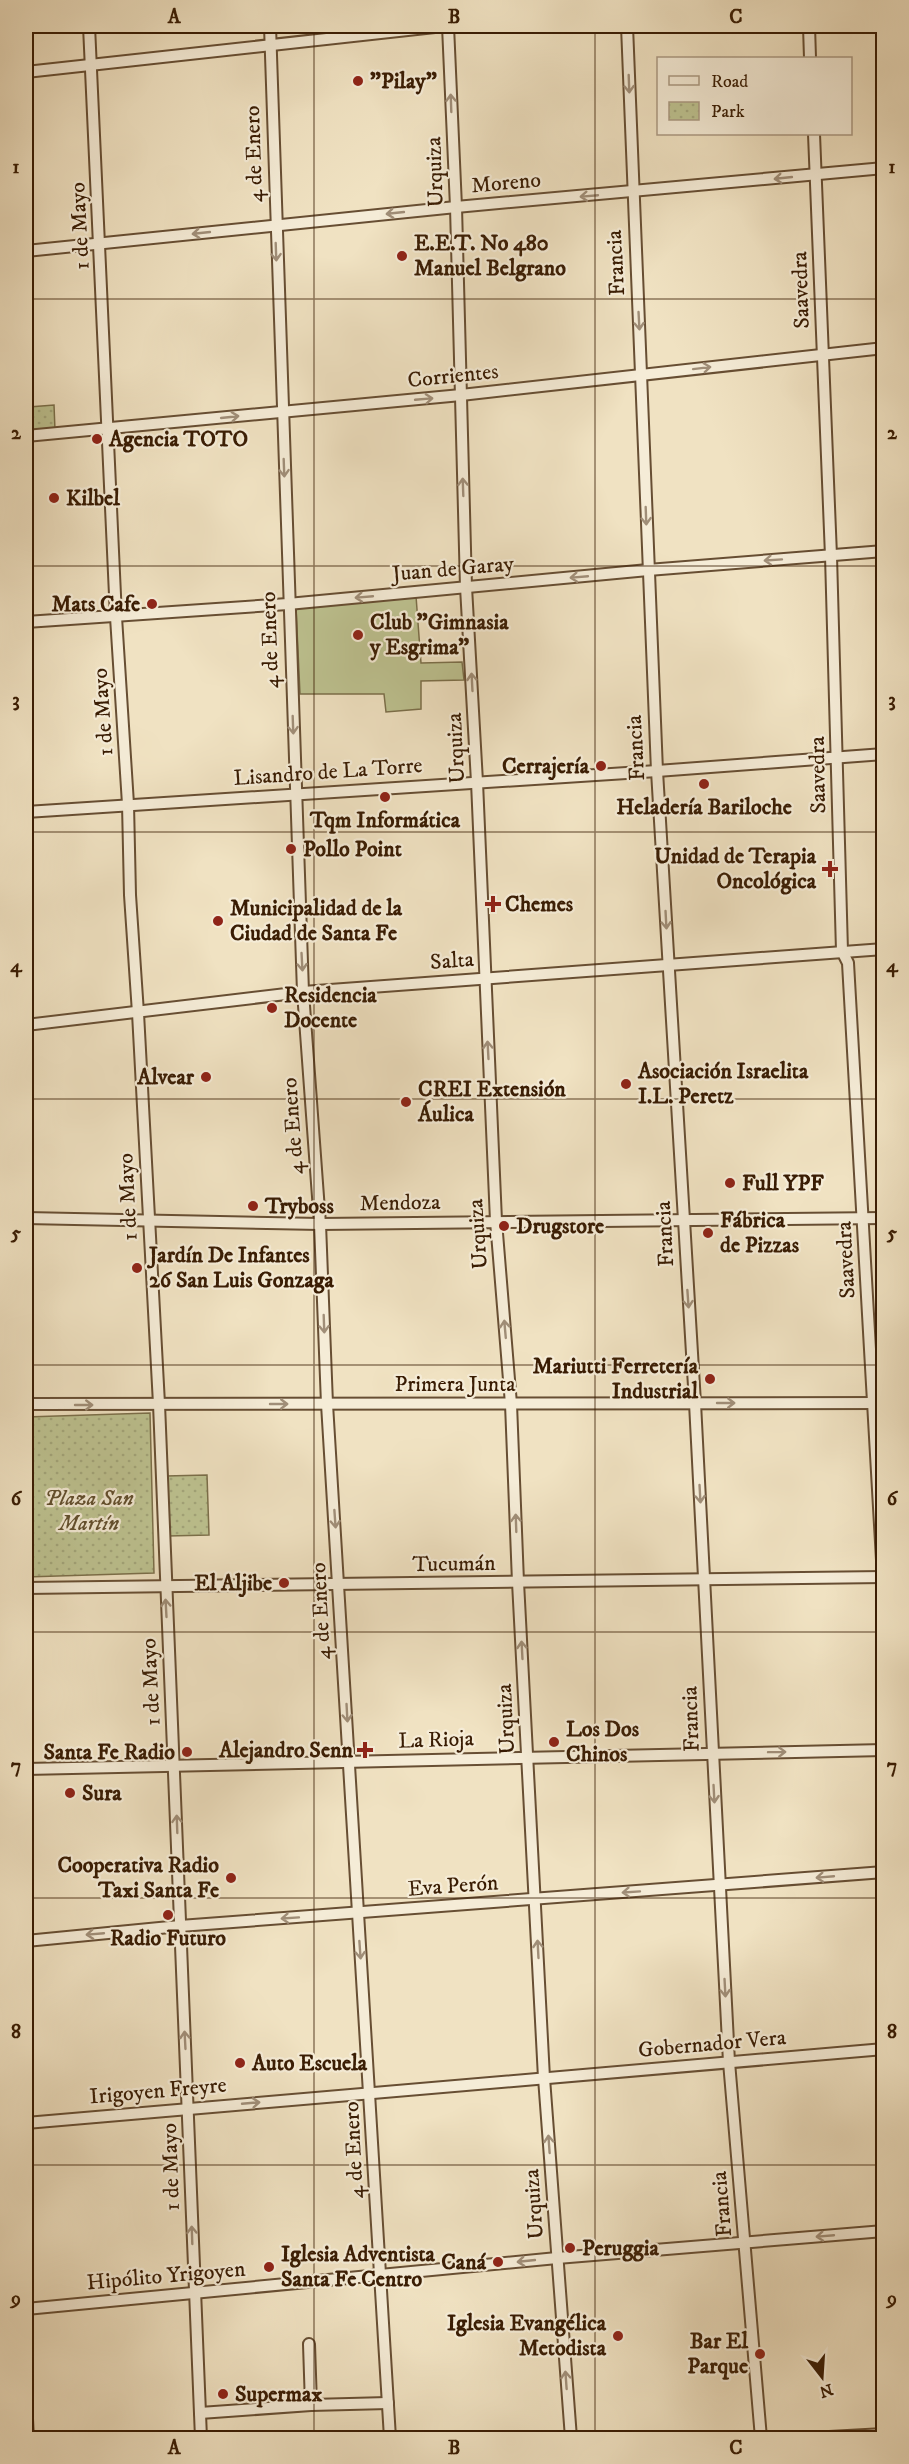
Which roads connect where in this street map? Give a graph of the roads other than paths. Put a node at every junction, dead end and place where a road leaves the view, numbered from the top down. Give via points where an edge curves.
1 (89, 26) edge
2 (270, 26) edge
3 (446, 26) edge
4 (627, 26) edge
5 (809, 26) edge
6 (270, 43) junction
7 (810, 57) edge
8 (92, 64) junction
9 (26, 72) edge
10 (814, 135) edge
11 (884, 168) edge
12 (816, 174) junction
13 (632, 192) junction
14 (456, 207) junction
15 (275, 226) junction
16 (101, 243) junction
17 (26, 251) edge
18 (884, 348) edge
19 (823, 354) junction
20 (642, 375) junction
21 (461, 395) junction
22 (283, 412) junction
23 (109, 429) junction
24 (26, 436) edge
25 (884, 551) edge
26 (831, 556) junction
27 (648, 570) junction
28 (466, 587) junction
29 (288, 604) junction
30 (116, 616) junction
31 (26, 622) edge
32 (884, 754) edge
33 (837, 757) junction
34 (657, 771) junction
35 (477, 782) junction
36 (296, 794) junction
37 (128, 804) junction
38 (26, 812) edge
39 (884, 949) edge
40 (842, 951) junction
41 (668, 964) junction
42 (484, 978) junction
43 (303, 992) junction
44 (138, 1013) junction
45 (26, 1025) edge
46 (26, 1218) edge
47 (864, 1218) junction
48 (884, 1218) edge
49 (683, 1220) junction
50 (149, 1221) junction
51 (496, 1221) junction
52 (320, 1224) junction
53 (695, 1403) junction
54 (878, 1403) edge
55 (26, 1404) edge
56 (159, 1404) junction
57 (327, 1404) junction
58 (511, 1404) junction
59 (883, 1577) edge
60 (704, 1579) junction
61 (518, 1582) junction
62 (340, 1585) junction
63 (165, 1586) junction
64 (26, 1588) edge
65 (884, 1595) edge
66 (884, 1750) edge
67 (712, 1754) junction
68 (528, 1757) junction
69 (349, 1762) junction
70 (175, 1765) junction
71 (26, 1769) edge
72 (884, 1872) edge
73 (719, 1886) junction
74 (535, 1899) junction
75 (358, 1912) junction
76 (180, 1926) junction
77 (26, 1941) edge
78 (884, 2049) edge
79 (729, 2062) junction
80 (544, 2078) junction
81 (371, 2092) junction
82 (188, 2108) junction
83 (26, 2122) edge
84 (884, 2231) edge
85 (745, 2244) junction
86 (558, 2258) junction
87 (380, 2276) junction
88 (194, 2293) junction
89 (26, 2309) edge
90 (309, 2344) dead end
91 (26, 2400) edge
92 (388, 2403) junction
93 (311, 2404) junction
94 (200, 2413) junction
95 (884, 2434) edge
96 (28, 2439) edge
97 (201, 2439) edge
98 (390, 2439) edge
99 (570, 2439) edge
100 (761, 2439) edge
101 (811, 2439) edge

1 - 8 street, 1 de Mayo
2 - 6 street, 4 de Enero
3 - 6 street
14 -> 3 street, Urquiza
4 -> 13 street, Francia
5 - 7 street
6 - 8 street
6 - 15 street, 4 de Enero
8 - 9 street
8 - 16 street, 1 de Mayo
10 - 12 street, Saavedra
11 - 12 street, Moreno
12 -> 13 street, Moreno
12 - 19 street, Saavedra
13 -> 14 street, Moreno
13 -> 20 street, Francia
14 -> 15 street, Moreno
14 - 21 street, Urquiza
15 -> 16 street, Moreno
15 -> 22 street, 4 de Enero
16 - 17 street, Moreno
16 - 23 street, 1 de Mayo
18 - 19 street, Corrientes
20 -> 19 street, Corrientes
19 - 26 street, Saavedra
20 - 21 street, Corrientes
20 -> 27 street, Francia
22 -> 21 street, Corrientes
28 -> 21 street, Urquiza
23 -> 22 street, Corrientes
22 -> 29 street, 4 de Enero
23 - 24 street, Corrientes
23 - 30 street, 1 de Mayo
25 - 26 street, Juan de Garay
26 -> 27 street, Juan de Garay
26 - 33 street, Saavedra
27 -> 28 street, Juan de Garay
27 - 34 street, Francia
28 -> 29 street, Juan de Garay
35 -> 28 street, Urquiza
29 - 30 street, Juan de Garay
29 -> 36 street, 4 de Enero
30 - 31 street, Juan de Garay
30 - 37 street, 1 de Mayo
32 - 33 street, Lisandro de La Torre
33 - 34 street, Lisandro de La Torre
33 - 40 street, Saavedra
34 - 35 street, Lisandro de La Torre
34 -> 41 street, Francia
35 - 36 street, Lisandro de La Torre
35 - 42 street, Urquiza
36 - 37 street, Lisandro de La Torre
36 -> 43 street, 4 de Enero
37 - 38 street, Lisandro de La Torre
37 - 44 street, 1 de Mayo
39 - 40 street, Salta
40 - 41 street, Salta
40 - 47 street, Saavedra via 848,963
41 - 42 street, Salta
41 - 49 street, Francia
42 - 43 street, Salta
51 -> 42 street, Urquiza
43 - 44 street, Salta
43 - 52 street, 4 de Enero
44 - 45 street, Salta
44 - 50 street, 1 de Mayo
46 - 50 street, Mendoza
47 - 48 street, Mendoza
47 - 49 street, Mendoza
47 - 54 street, Saavedra
49 - 51 street, Mendoza
49 -> 53 street, Francia
50 - 52 street, Mendoza
50 - 56 street, 1 de Mayo
51 - 52 street, Mendoza
58 -> 51 street, Urquiza
52 -> 57 street, 4 de Enero
53 -> 54 street, Primera Junta
53 - 58 street, Primera Junta
53 -> 60 street, Francia
54 - 59 street, Saavedra
55 -> 56 street, Primera Junta
56 -> 57 street, Primera Junta
56 - 63 street, 1 de Mayo
57 - 58 street, Primera Junta
57 -> 62 street, 4 de Enero
61 -> 58 street, Urquiza
59 - 60 street, Tucumán
59 - 65 street, Saavedra
60 - 61 street, Tucumán
60 - 67 street, Francia
61 - 62 street, Tucumán
68 -> 61 street, Urquiza
62 - 63 street, Tucumán
62 -> 69 street, 4 de Enero
63 - 64 street, Tucumán
70 -> 63 street, 1 de Mayo
67 -> 66 street, La Rioja
67 - 68 street, La Rioja
67 -> 73 street, Francia
68 - 69 street, La Rioja
68 - 74 street, Urquiza
69 - 70 street, La Rioja
69 - 75 street, 4 de Enero
70 - 71 street, La Rioja
76 -> 70 street, 1 de Mayo
72 -> 73 street, Eva Perón
73 -> 74 street, Eva Perón
73 -> 79 street, Francia
74 - 75 street, Eva Perón
80 -> 74 street, Urquiza
75 -> 76 street, Eva Perón
75 -> 81 street, 4 de Enero
76 -> 77 street, Eva Perón
82 -> 76 street, 1 de Mayo
78 - 79 street, Gobernador Vera
79 - 80 street, Gobernador Vera
79 - 85 street, Francia
80 - 81 street, Irigoyen Freyre
86 -> 80 street, Urquiza
82 -> 81 street, Irigoyen Freyre
81 - 87 street, 4 de Enero
82 - 83 street, Irigoyen Freyre
88 -> 82 street, 1 de Mayo
84 -> 85 street, Hipólito Yrigoyen
85 - 86 street, Hipólito Yrigoyen
85 - 100 street, Francia
86 -> 87 street, Hipólito Yrigoyen
99 -> 86 street, Urquiza
87 - 88 street, Hipólito Yrigoyen
87 - 92 street, 4 de Enero
88 - 89 street, Hipólito Yrigoyen
88 - 94 street, 1 de Mayo
90 - 93 street
91 - 96 street
92 - 93 street
92 - 98 street, 4 de Enero
93 - 94 street
94 - 97 street, 1 de Mayo
95 - 101 street

